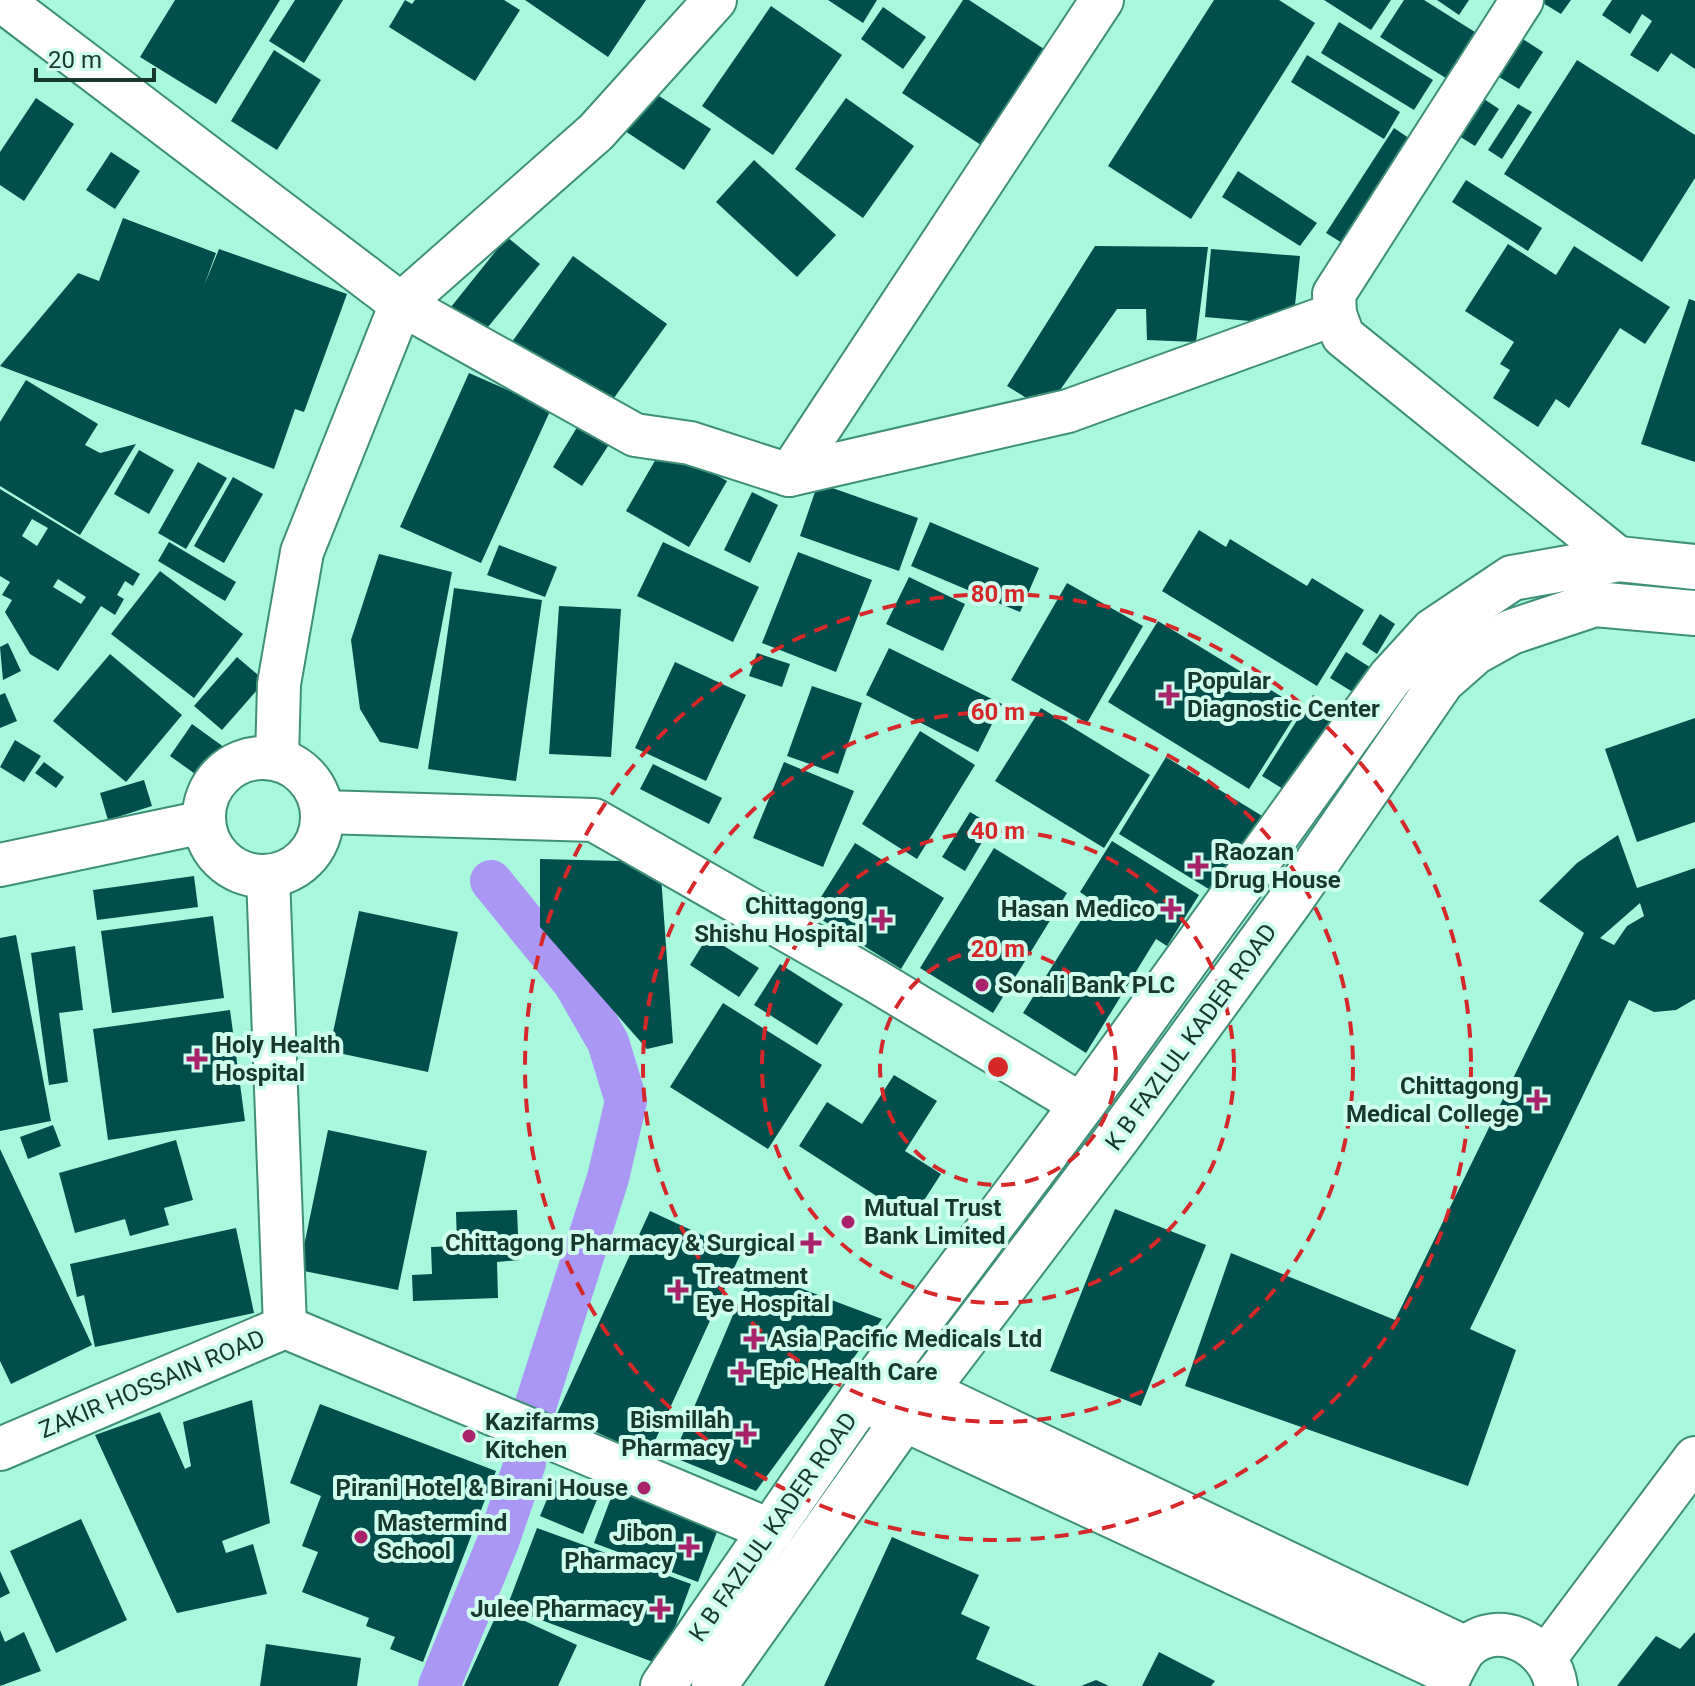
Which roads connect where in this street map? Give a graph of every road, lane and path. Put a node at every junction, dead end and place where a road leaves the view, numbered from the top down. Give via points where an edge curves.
1 (1, 0) edge
2 (715, 0) edge
3 (1102, 0) edge
4 (1522, 0) edge
5 (401, 304) junction
6 (1335, 314) junction
7 (789, 475) junction
8 (1619, 559) junction
9 (1695, 567) edge
10 (1695, 613) edge
11 (277, 759) junction
12 (322, 812) junction
13 (204, 822) junction
14 (0, 865) edge
15 (268, 876) junction
16 (1082, 1105) junction
17 (285, 1327) junction
18 (872, 1385) junction
19 (915, 1404) junction
20 (0, 1449) edge
21 (1695, 1458) edge
22 (772, 1531) junction
23 (1456, 1669) edge
24 (1551, 1672) edge
25 (663, 1686) edge
26 (714, 1686) edge

1 - 5 street
2 - 5 street via 596,132
3 - 7 street
4 - 6 street via 1334,294
5 - 7 street via 635,435 690,443
5 - 11 street via 302,552 279,684
6 - 7 street via 1068,411
6 - 8 street via 1343,336
8 - 9 main road, K B FAZLUL KADER ROAD
8 - 16 main road, K B FAZLUL KADER ROAD via 1512,578 1433,631 1390,678
10 - 19 main road, K B FAZLUL KADER ROAD via 1595,604 1511,632 1475,652 1442,681 1282,912
11 - 12 street via 308,778
11 - 13 street via 241,762 225,772 205,803
12 - 15 street via 321,830 301,862
12 - 16 street via 594,820
13 - 14 street
13 - 15 street via 218,856 232,868
15 - 17 street, ZAKIR HOSSAIN ROAD
16 - 18 main road, K B FAZLUL KADER ROAD
17 - 20 street, ZAKIR HOSSAIN ROAD
17 - 22 street
18 - 19 street
18 - 22 main road, K B FAZLUL KADER ROAD
19 - 23 street
19 - 26 main road, K B FAZLUL KADER ROAD
21 - 24 street
22 - 25 main road, K B FAZLUL KADER ROAD
23 - 24 street via 1498,1636 1532,1644

